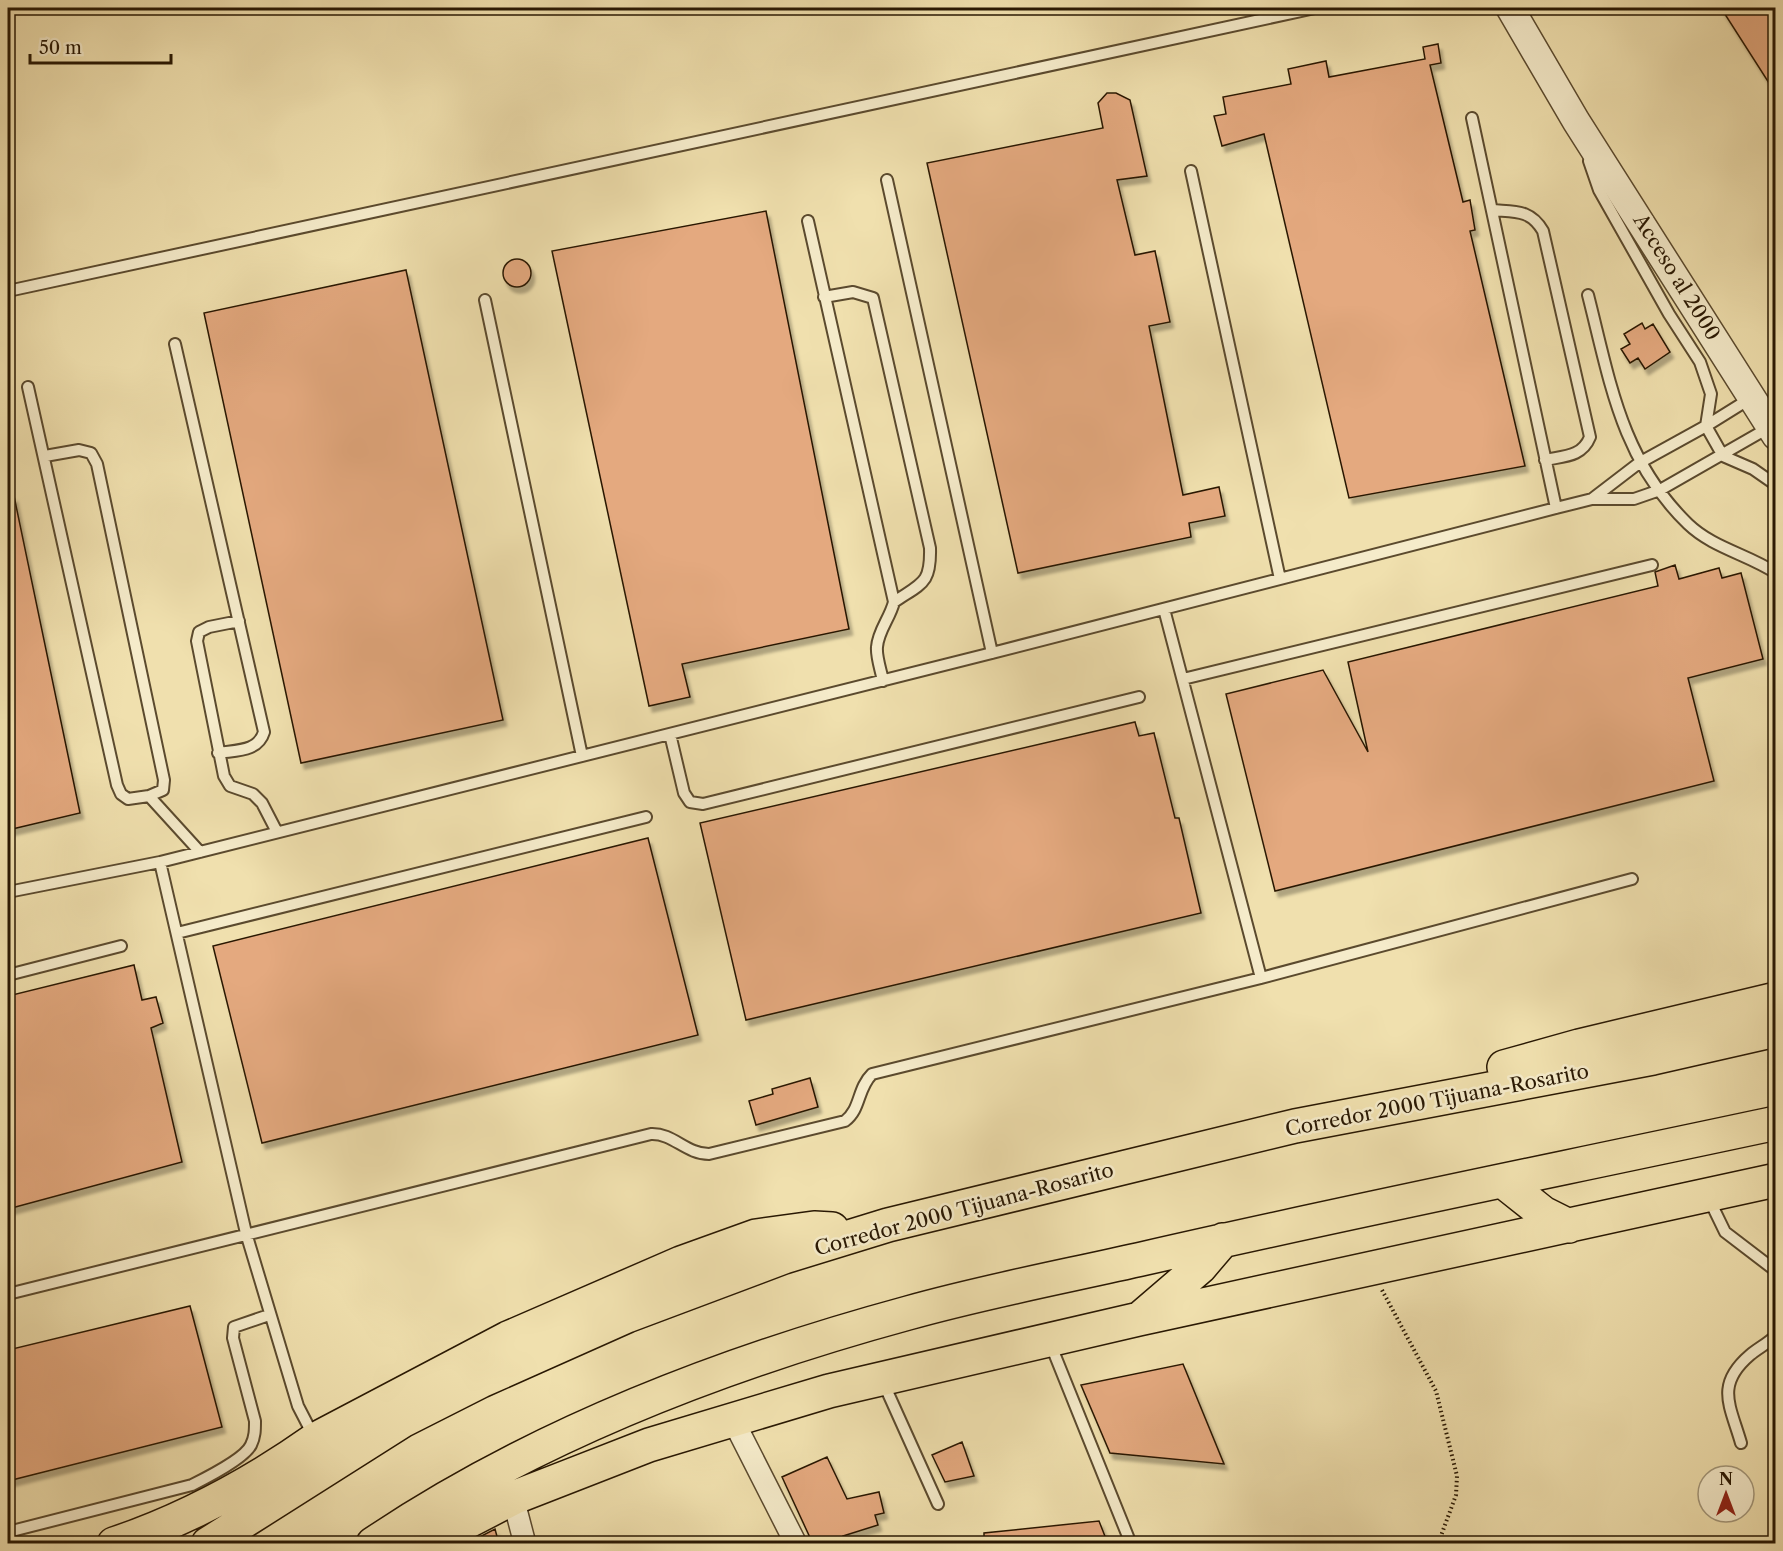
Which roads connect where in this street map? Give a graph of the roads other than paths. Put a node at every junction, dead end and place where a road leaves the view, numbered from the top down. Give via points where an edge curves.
1 (1315, 8) edge
2 (1510, 8) edge
3 (1472, 118) dead end
4 (1576, 121) junction
5 (1191, 171) dead end
6 (887, 180) dead end
7 (1492, 210) junction
8 (808, 221) dead end
9 (8, 291) edge
10 (1587, 295) dead end
11 (824, 297) junction
12 (485, 300) dead end
13 (175, 344) dead end
14 (28, 387) dead end
15 (1752, 397) junction
16 (1706, 426) junction
17 (1773, 431) edge
18 (45, 456) junction
19 (1723, 456) junction
20 (1545, 460) junction
21 (1639, 463) junction
22 (1776, 485) edge
23 (1660, 490) junction
24 (1592, 499) junction
25 (1556, 508) junction
26 (1652, 565) dead end
27 (1776, 573) edge
28 (1280, 579) junction
29 (894, 602) junction
30 (1164, 609) junction
31 (239, 621) junction
32 (992, 653) junction
33 (1183, 679) junction
34 (883, 681) junction
35 (1139, 697) dead end
36 (670, 734) junction
37 (218, 753) junction
38 (582, 756) junction
39 (149, 796) junction
40 (646, 817) dead end
41 (277, 832) junction
42 (200, 852) junction
43 (160, 862) junction
44 (1632, 879) dead end
45 (8, 892) edge
46 (177, 933) junction
47 (121, 946) dead end
48 (8, 975) edge
49 (1262, 978) junction
50 (1776, 999) edge
51 (1776, 1030) edge
52 (1776, 1123) edge
53 (1295, 1126) junction
54 (1776, 1180) edge
55 (1504, 1182) junction
56 (1708, 1196) junction
57 (1569, 1226) junction
58 (869, 1231) junction
59 (246, 1233) junction
60 (1223, 1240) junction
61 (1776, 1271) edge
62 (8, 1294) edge
63 (269, 1315) junction
64 (1139, 1319) junction
65 (1776, 1335) edge
66 (1048, 1340) junction
67 (882, 1379) junction
68 (733, 1420) junction
69 (316, 1439) junction
70 (1741, 1443) dead end
71 (513, 1498) junction
72 (938, 1504) dead end
73 (8, 1532) edge
74 (114, 1544) edge
75 (208, 1544) edge
76 (373, 1544) edge
77 (424, 1544) edge
78 (525, 1544) edge
79 (796, 1544) edge
80 (1131, 1544) edge

1 - 9 lane
2 - 4 street, Acceso al 2000
3 - 7 lane
4 - 15 street, Acceso al 2000
4 - 16 lane, Acceso al 2000 via 1599,190 1700,362 1711,394
5 - 28 lane
6 - 32 lane
7 - 20 lane
7 - 20 lane via 1522,212 1535,218 1543,231 1590,437 1585,448 1577,453
8 - 11 lane
10 - 21 lane via 1617,409
11 - 29 lane
11 - 29 lane via 853,292 873,298 883,338 930,548 930,570 923,583
12 - 38 lane
13 - 31 lane
14 - 18 lane
15 - 16 lane
15 - 17 street, Acceso al 2000
16 - 19 lane
16 - 21 lane
17 - 19 lane
18 - 39 lane via 117,784 128,799
18 - 39 lane via 79,450 91,453 97,464 164,780 163,790
19 - 22 lane
19 - 23 lane
20 - 25 lane
21 - 23 lane
21 - 24 lane
23 - 24 lane via 1634,499
23 - 27 lane via 1688,524 1724,550
24 - 25 lane
25 - 28 lane
26 - 33 lane
28 - 30 lane
29 - 34 lane via 876,648
30 - 32 lane
30 - 33 lane
31 - 37 lane via 209,627 199,632 197,641
31 - 37 lane via 264,732 261,742 253,747
32 - 34 lane
33 - 49 lane
34 - 36 lane
35 - 36 lane via 703,804 690,802 684,793
36 - 38 lane
37 - 41 lane via 230,786 253,794
38 - 41 lane
39 - 42 lane
40 - 46 lane
41 - 42 lane
42 - 43 lane
43 - 45 lane
43 - 46 lane
44 - 49 lane
46 - 59 lane
47 - 48 lane
49 - 59 lane via 872,1074 862,1084 854,1114 845,1121 709,1154 692,1152 664,1134 651,1134
50 - 53 highway via 1579,1046
51 - 53 highway, Corredor 2000 Tijuana-Rosarito via 1653,1058
52 - 55 highway
53 - 58 highway, Corredor 2000 Tijuana-Rosarito
54 - 56 highway
55 - 57 highway via 1543,1213
55 - 60 highway
56 - 57 highway
56 - 61 lane via 1725,1232
57 - 64 highway
58 - 69 highway via 814,1228 756,1236 681,1263 508,1338
58 - 75 highway, Corredor 2000 Tijuana-Rosarito via 784,1257 627,1316 481,1381 402,1421
59 - 62 lane
59 - 63 lane
60 - 64 highway via 1200,1268
60 - 76 highway via 911,1311 806,1342 659,1396 521,1458 406,1521
63 - 69 lane via 298,1406
63 - 73 lane via 234,1328 233,1338 255,1422 250,1447 192,1485
64 - 66 highway
65 - 70 lane via 1737,1367 1727,1383
66 - 67 highway
66 - 80 lane
67 - 68 highway
67 - 72 lane
68 - 71 highway via 648,1445
68 - 79 street
69 - 74 highway via 289,1459 189,1512
71 - 77 highway
71 - 78 street

